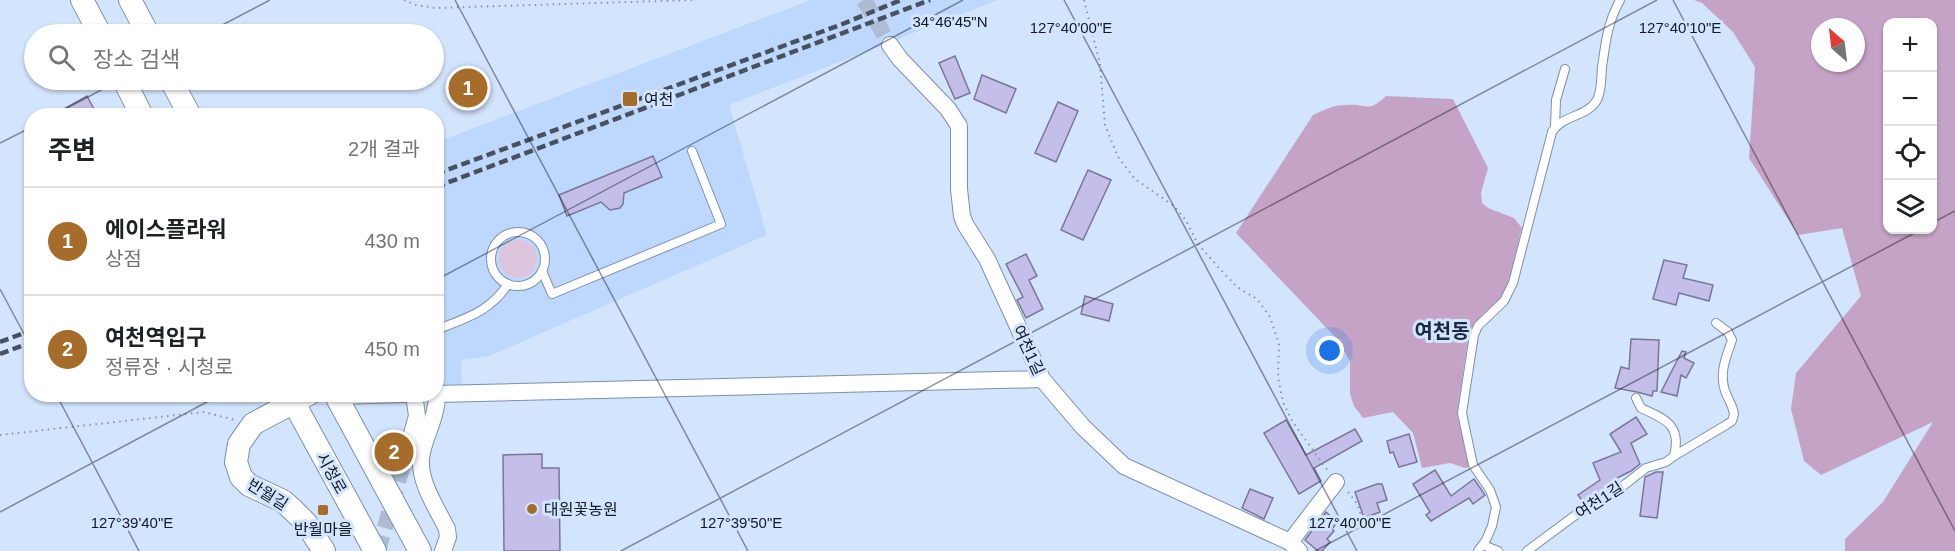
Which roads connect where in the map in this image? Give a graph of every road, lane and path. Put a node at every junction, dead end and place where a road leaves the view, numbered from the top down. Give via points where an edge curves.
1 (82, 0) edge
2 (130, 0) edge
3 (404, 0) edge
4 (693, 0) edge
5 (1084, 0) edge
6 (1620, 0) edge
7 (95, 24) edge
8 (143, 24) edge
9 (890, 45) tunnel mouth
10 (1565, 69) dead end
11 (129, 90) edge
12 (176, 90) edge
13 (138, 108) edge
14 (186, 108) edge
15 (1555, 126) junction
16 (692, 151) dead end
17 (542, 271) junction
18 (508, 284) junction
19 (1716, 323) dead end
20 (444, 327) edge
21 (1042, 379) junction
22 (444, 394) edge
23 (1636, 398) dead end
24 (290, 402) edge
25 (299, 402) edge
26 (339, 402) edge
27 (415, 402) edge
28 (437, 402) edge
29 (253, 424) junction
30 (0, 435) edge
31 (1674, 456) junction
32 (405, 458) tunnel mouth
33 (1336, 482) junction
34 (1365, 531) dead end
35 (1295, 546) edge
36 (1480, 548) edge
37 (324, 551) edge
38 (375, 551) edge
39 (420, 551) edge
40 (443, 551) edge
41 (1498, 551) edge
42 (1527, 551) edge

1 - 7 street
2 - 8 street
3 - 4 path via 436,8
5 - 33 path via 1100,64 1105,125 1118,157 1135,179 1174,206 1198,244 1237,286 1257,299 1270,317 1279,344 1278,377 1283,402 1299,432
6 - 15 lane via 1606,36 1595,102
9 - 21 street, 여천1길 via 959,126 962,216 987,259
10 - 15 lane via 1556,100
11 - 13 street
12 - 14 street
15 - 36 lane via 1513,283 1504,301 1474,335 1462,413 1473,465 1495,501 1492,526
16 - 17 lane via 721,224 552,294
17 - 18 lane via 530,283
17 - 18 lane via 545,262 541,245 528,234 511,233 496,243 491,260 497,277
18 - 20 lane via 489,307
19 - 31 lane, 여천1길 via 1732,340 1722,373 1734,414 1726,425
21 - 22 street
21 - 35 street, 여천1길 via 1083,427 1124,466
23 - 31 lane via 1641,408 1672,426 1677,441
24 - 29 street
25 - 38 street, 시청로
26 - 39 street
27 - 32 street via 417,416
28 - 40 street via 422,458 425,483 447,530
29 - 30 path via 204,412
29 - 37 street, 반월길 via 239,444 236,462 241,477 283,501 306,523
31 - 42 lane, 여천1길 via 1646,468
33 - 34 path via 1355,500
33 - 35 street
36 - 41 lane

